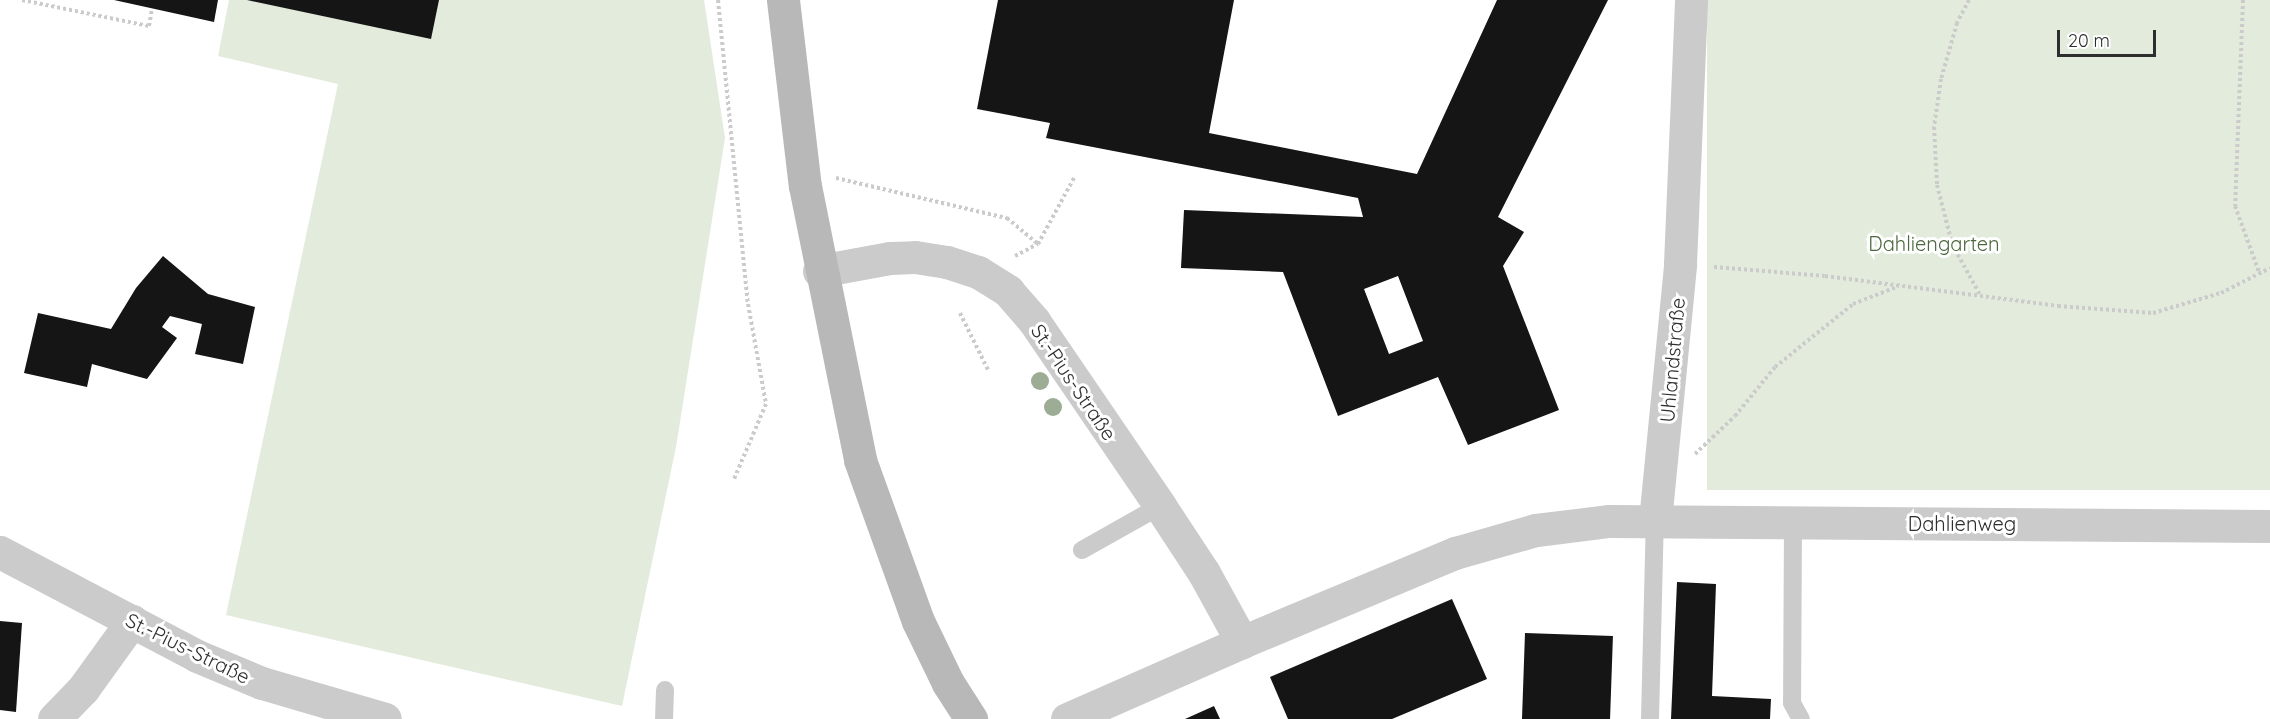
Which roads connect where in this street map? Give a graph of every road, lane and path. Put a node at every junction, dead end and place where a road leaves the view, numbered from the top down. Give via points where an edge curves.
1 (21, 0) edge
2 (718, 0) edge
3 (783, 0) edge
4 (1691, 0) edge
5 (1969, 0) edge
6 (2243, 0) edge
7 (152, 9) dead end
8 (835, 166) dead end
9 (1075, 176) dead end
10 (1038, 244) junction
11 (1009, 260) dead end
12 (1680, 264) junction
13 (2270, 268) edge
14 (819, 271) junction
15 (2259, 272) junction
16 (1901, 285) junction
17 (1980, 296) junction
18 (960, 313) dead end
19 (988, 370) dead end
20 (1662, 470) junction
21 (734, 479) dead end
22 (1160, 506) junction
23 (1655, 520) junction
24 (1793, 522) junction
25 (2269, 530) edge
26 (1082, 550) dead end
27 (0, 552) edge
28 (132, 621) junction
29 (1242, 642) junction
30 (665, 690) dead end
31 (54, 719) edge
32 (385, 719) edge
33 (664, 719) edge
34 (971, 719) edge
35 (1067, 719) edge
36 (1650, 719) edge
37 (1801, 719) edge

1 - 7 path via 149,26
2 - 21 path via 748,304 766,404
3 - 14 main road via 791,91
4 - 12 street, Uhlandstraße
5 - 17 path via 1957,23 1941,79 1934,127 1937,185 1950,234
6 - 15 path via 2235,206
8 - 10 path via 836,177 1007,218
9 - 10 path
10 - 11 path
12 - 16 path
12 - 20 street, Uhlandstraße
13 - 15 path
14 - 22 street, St.-Pius-Straße via 915,257 947,262 978,273 1008,291 1034,321
14 - 34 main road via 860,460 895,562 948,683
15 - 17 path via 2221,292 2153,313
16 - 17 path
16 - 20 path via 1853,304 1775,367 1701,452
18 - 19 path
20 - 23 street, Uhlandstraße
22 - 26 lane
22 - 29 street, St.-Pius-Straße via 1204,573
23 - 24 street, Dahlienweg
23 - 29 street via 1536,530 1455,553
23 - 36 lane, Uhlandstraße
24 - 25 street, Dahlienweg
24 - 37 lane via 1791,703
27 - 28 street, St.-Pius-Straße
28 - 31 street via 83,689
28 - 32 street, St.-Pius-Straße via 262,683
29 - 35 street
30 - 33 lane

